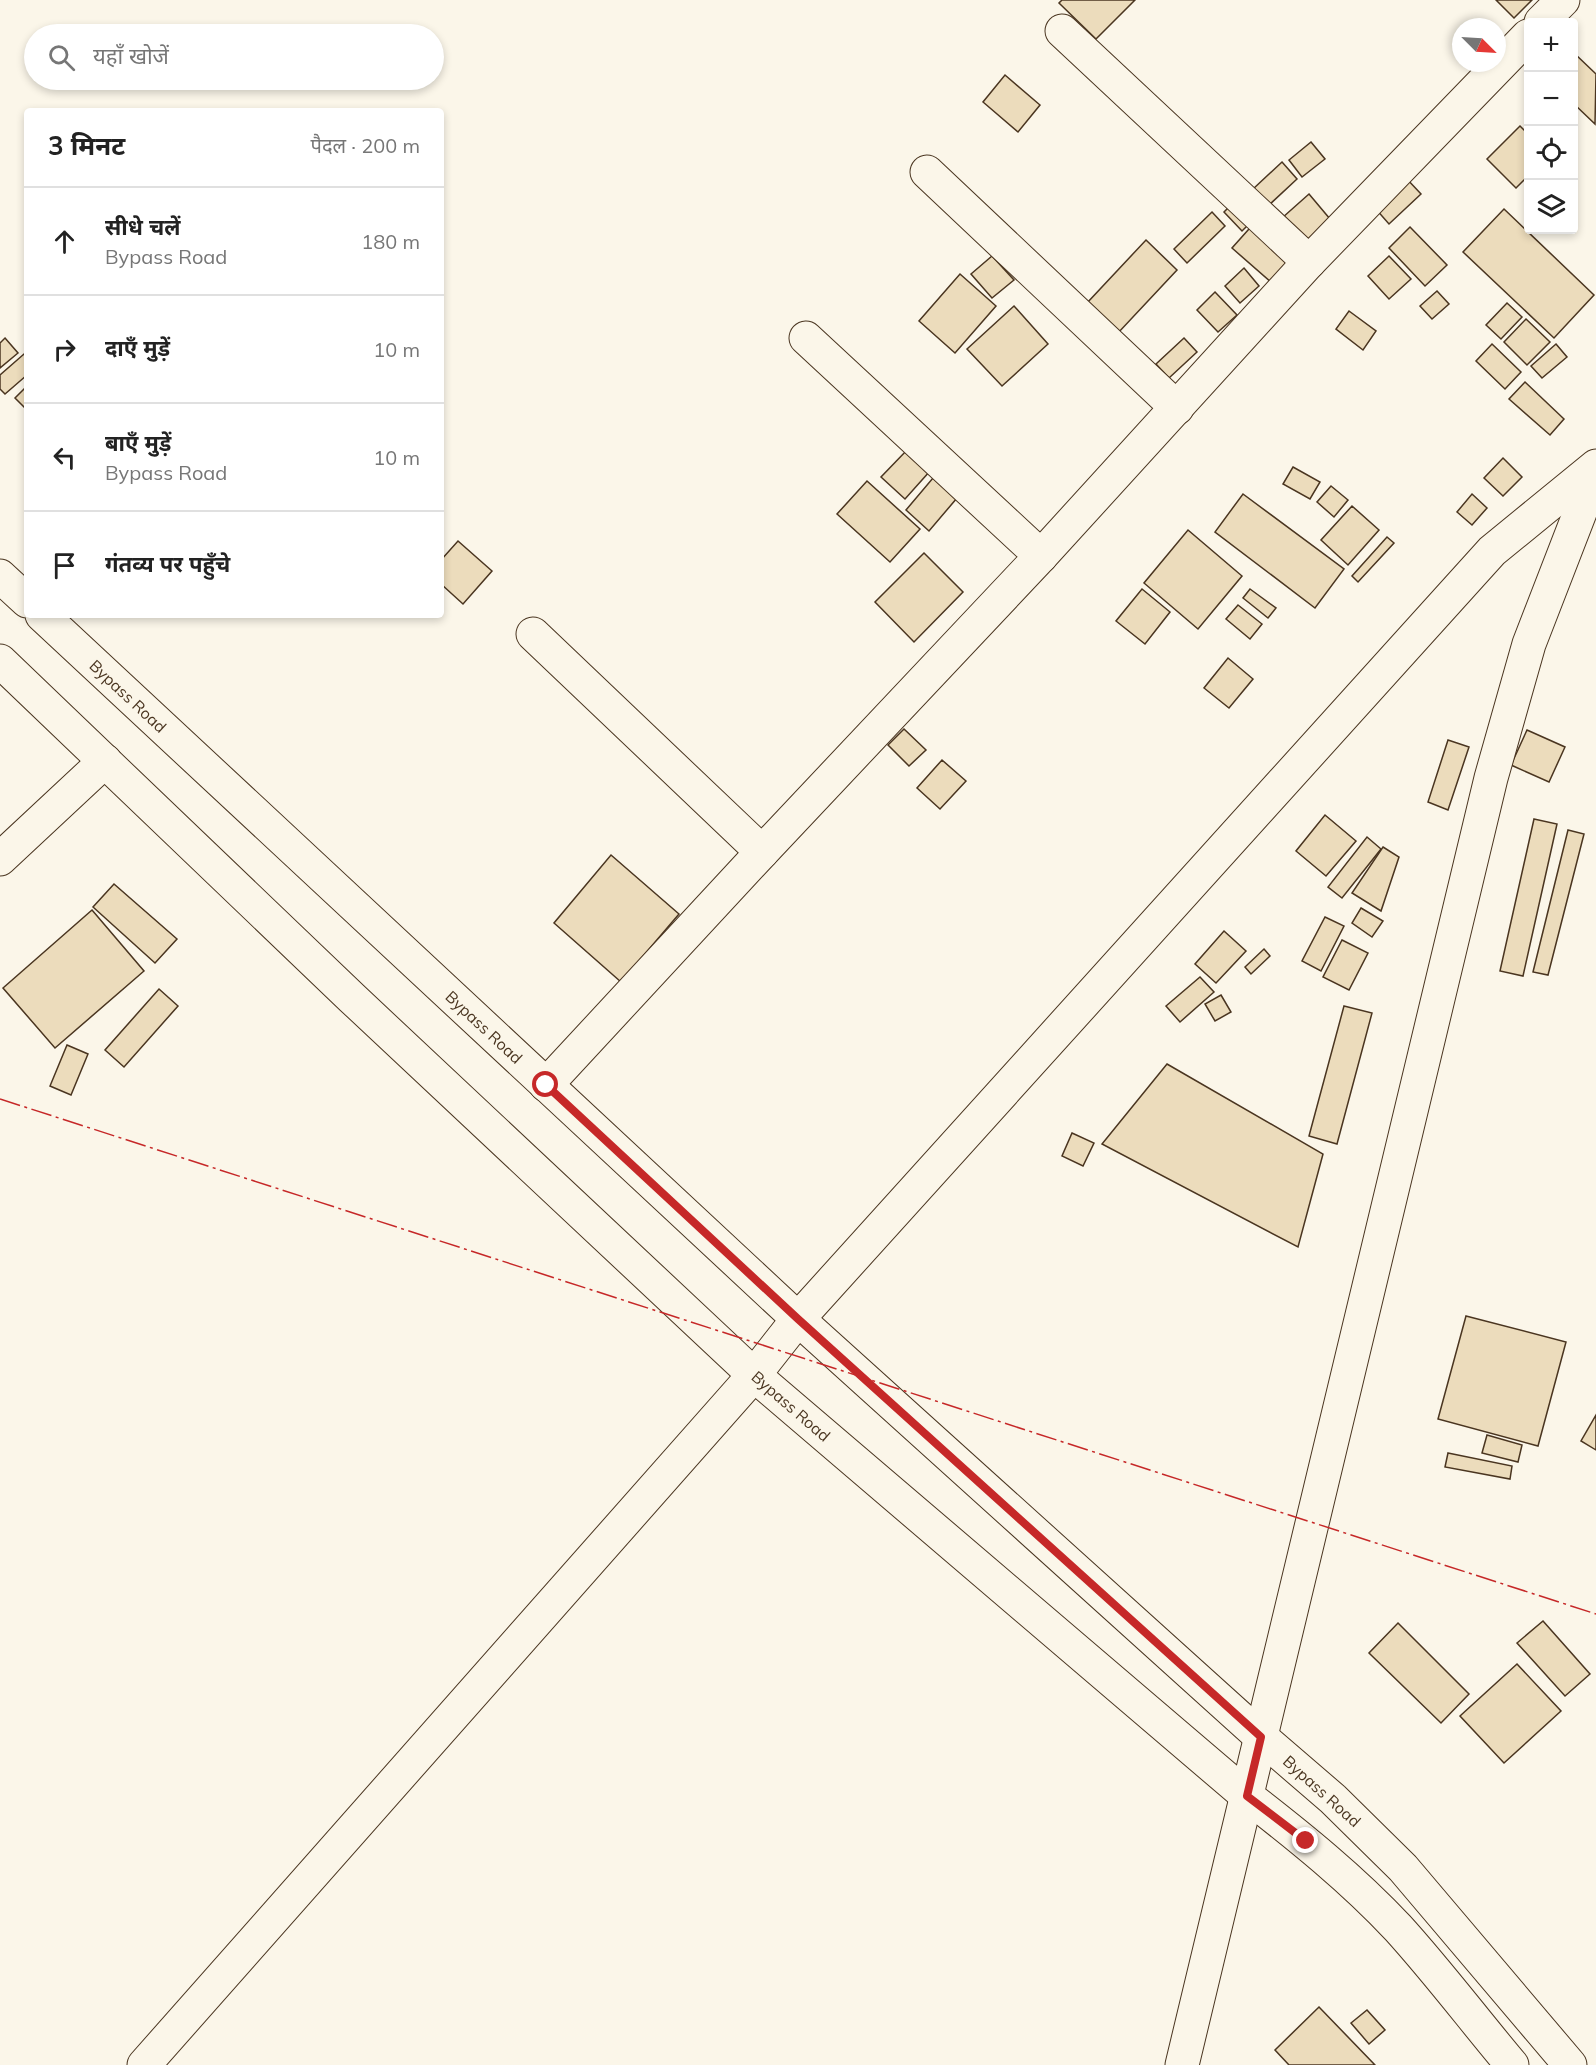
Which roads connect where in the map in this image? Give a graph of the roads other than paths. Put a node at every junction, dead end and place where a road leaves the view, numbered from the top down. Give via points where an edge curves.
1 (1563, 0) edge
2 (1545, 18) edge
3 (1062, 31) dead end
4 (1524, 40) edge
5 (927, 172) dead end
6 (1309, 262) junction
7 (806, 338) dead end
8 (1177, 408) junction
9 (1596, 466) edge
10 (1596, 471) edge
11 (1041, 556) junction
12 (0, 576) edge
13 (24, 598) edge
14 (45, 618) edge
15 (532, 633) dead end
16 (0, 661) edge
17 (105, 761) junction
18 (762, 852) junction
19 (0, 859) edge
20 (546, 1085) junction
21 (798, 1319) junction
22 (754, 1375) junction
23 (1261, 1737) junction
24 (1247, 1796) junction
25 (144, 2065) edge
26 (1182, 2065) edge
27 (1512, 2065) edge
28 (1570, 2065) edge

1 - 2 main road
3 - 6 main road
4 - 6 main road
5 - 8 main road
6 - 8 main road
7 - 11 main road
8 - 11 main road
9 - 21 main road via 1491,551
10 - 23 main road via 1529,644 1491,778
11 - 18 main road
12 - 13 main road
14 - 20 main road, Bypass Road
15 - 18 main road
16 - 17 main road, Bypass Road
17 - 19 main road
17 - 22 main road, Bypass Road
18 - 20 main road
20 - 21 main road, Bypass Road
21 - 22 main road
21 - 23 main road, Bypass Road
22 - 24 main road, Bypass Road
22 - 25 main road
23 - 24 main road
23 - 28 main road, Bypass Road via 1333,1799 1403,1868
24 - 26 main road
24 - 27 main road, Bypass Road via 1306,1841 1390,1921

